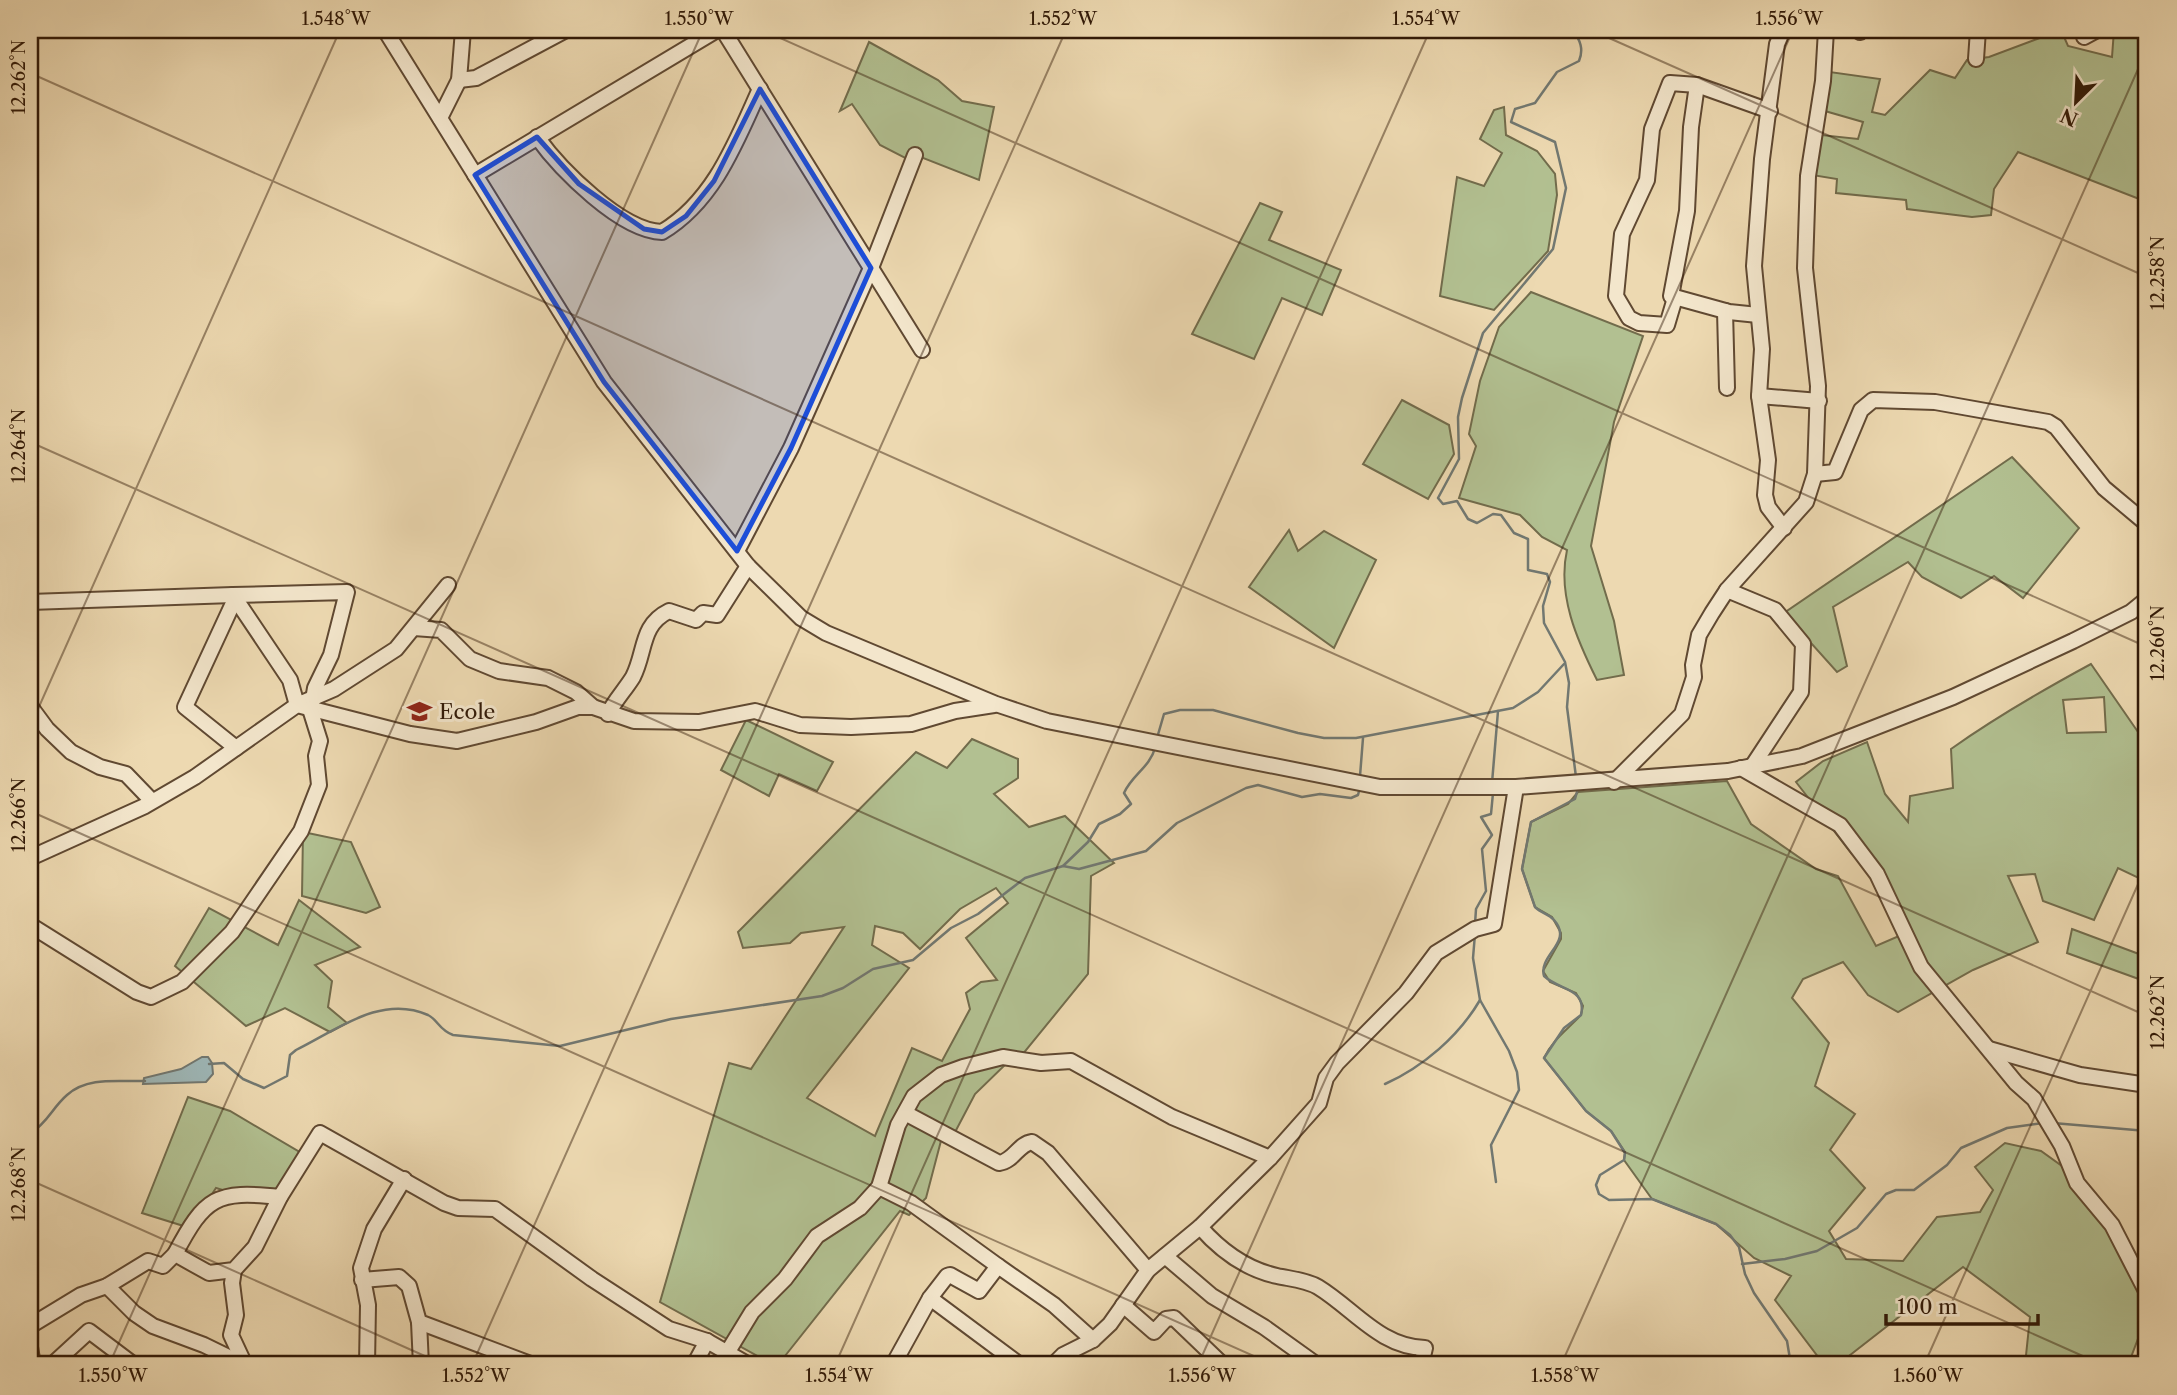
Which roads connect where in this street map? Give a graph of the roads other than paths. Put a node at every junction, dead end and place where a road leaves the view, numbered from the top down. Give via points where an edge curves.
1 (385, 30) edge
2 (463, 30) edge
3 (566, 30) edge
4 (720, 30) edge
5 (1783, 30) edge
6 (1826, 30) edge
7 (1978, 30) edge
8 (1976, 60) dead end
9 (459, 80) junction
10 (1698, 85) junction
11 (760, 89) junction
12 (1770, 111) junction
13 (440, 118) junction
14 (537, 137) junction
15 (915, 155) dead end
16 (475, 175) junction
17 (872, 268) junction
18 (1675, 298) junction
19 (1725, 311) junction
20 (1758, 315) junction
21 (922, 350) dead end
22 (1727, 388) dead end
23 (1759, 396) junction
24 (1819, 401) junction
25 (1815, 474) junction
26 (2147, 524) edge
27 (1784, 528) junction
28 (737, 551) junction
29 (748, 565) junction
30 (448, 585) dead end
31 (1727, 590) junction
32 (234, 597) junction
33 (2147, 599) edge
34 (30, 602) edge
35 (414, 628) junction
36 (996, 704) junction
37 (307, 705) junction
38 (30, 706) edge
39 (593, 707) junction
40 (608, 714) junction
41 (236, 748) junction
42 (1747, 767) junction
43 (1614, 782) junction
44 (1516, 787) junction
45 (152, 801) junction
46 (30, 858) edge
47 (30, 925) edge
48 (1989, 1049) junction
49 (2147, 1085) edge
50 (905, 1113) junction
51 (1270, 1158) junction
52 (404, 1179) junction
53 (880, 1187) junction
54 (280, 1197) junction
55 (1200, 1227) junction
56 (175, 1254) junction
57 (1165, 1256) junction
58 (998, 1266) junction
59 (234, 1270) junction
60 (1148, 1270) junction
61 (362, 1280) junction
62 (107, 1286) junction
63 (2147, 1293) edge
64 (930, 1298) junction
65 (1123, 1305) junction
66 (419, 1322) junction
67 (30, 1326) edge
68 (1093, 1340) junction
69 (707, 1341) junction
70 (30, 1348) edge
71 (727, 1353) junction
72 (33, 1365) edge
73 (52, 1365) edge
74 (134, 1365) edge
75 (245, 1365) edge
76 (367, 1365) edge
77 (421, 1365) edge
78 (533, 1365) edge
79 (694, 1365) edge
80 (749, 1365) edge
81 (893, 1365) edge
82 (1020, 1365) edge
83 (1053, 1365) edge
84 (1223, 1365) edge
85 (1317, 1365) edge
86 (1421, 1365) edge

1 - 13 street
2 - 9 street
3 - 9 street via 476,78
4 - 11 street
4 - 14 street
5 - 12 street via 1777,44
6 - 24 street via 1808,176 1805,268
7 - 8 street
9 - 13 street
10 - 12 street
10 - 18 street via 1687,211 1671,292
10 - 18 street via 1670,83 1652,130 1647,180 1622,234 1616,296 1629,318 1667,325
11 - 14 street via 714,181 686,216 662,232 644,229 579,184
11 - 17 street
12 - 20 street via 1757,209 1754,266
13 - 16 street
14 - 16 street
15 - 17 street
16 - 28 street via 604,382
17 - 21 street
17 - 28 street via 791,449
18 - 19 street
19 - 20 street
19 - 22 street
20 - 23 street via 1762,349
23 - 24 street
23 - 27 street via 1768,460 1765,495
24 - 25 street
25 - 26 street via 1835,472 1861,410 1873,400 1935,402 2048,422 2104,488
25 - 27 street via 1806,502
27 - 31 street
28 - 29 street
29 - 36 street via 801,618 826,633
29 - 40 street via 717,615 704,613 696,620 669,611 659,615 647,630 633,676
30 - 35 street
31 - 42 street via 1775,610 1803,644 1801,692
31 - 43 street via 1699,635 1694,677 1682,714
32 - 34 street
32 - 37 street
32 - 37 street via 347,592 331,655
32 - 41 street via 185,708
33 - 42 street via 2073,641 1953,697 1802,756
35 - 37 street via 396,649
35 - 39 street via 440,630 470,659 499,671 548,678
36 - 40 street via 911,724 850,727 800,725 755,711 699,722 634,721
36 - 44 street via 1047,721 1380,787
37 - 39 street via 410,734 457,741 536,722 566,709
37 - 41 street
37 - 47 street via 320,741 316,756 320,785 306,821 232,932 182,982 151,996 137,992
38 - 45 street via 71,752 126,775
39 - 40 street
41 - 45 street
42 - 43 street
42 - 48 street via 1840,825 1877,874 1921,967
43 - 44 street
44 - 51 street via 1494,924 1475,929 1436,953 1406,993 1331,1070 1319,1102
45 - 46 street
48 - 49 street via 2080,1075
48 - 63 street via 2034,1099 2062,1146 2077,1183 2112,1225
50 - 51 street via 924,1085 963,1067 1003,1057 1041,1063 1071,1061 1172,1117
50 - 53 street
50 - 60 street via 999,1163 1032,1142 1048,1153
51 - 55 street
52 - 54 street via 320,1133
52 - 61 street via 374,1229
52 - 69 street via 458,1208 495,1209 669,1329
53 - 58 street via 911,1203
53 - 71 street via 860,1209 817,1236 785,1279 751,1312
54 - 56 street via 240,1193 221,1198 191,1224
54 - 59 street via 265,1230
55 - 57 street
55 - 86 street via 1240,1262 1273,1276 1308,1282 1380,1334 1408,1348 1425,1348
56 - 59 street via 209,1273
56 - 62 street via 163,1266 142,1263
57 - 60 street
57 - 85 street via 1212,1296
58 - 64 street via 979,1291 950,1275
58 - 68 street via 1054,1305
59 - 75 street via 236,1315 231,1335
60 - 65 street
61 - 66 street via 406,1280
61 - 76 street via 368,1305
62 - 67 street via 81,1295
62 - 75 street via 153,1326 195,1340
64 - 81 street
64 - 82 street
65 - 68 street
65 - 84 street via 1154,1332 1166,1319 1174,1318
66 - 77 street
66 - 78 street
68 - 83 street
69 - 71 street
69 - 79 street
70 - 72 street
71 - 80 street
73 - 74 street via 89,1331

